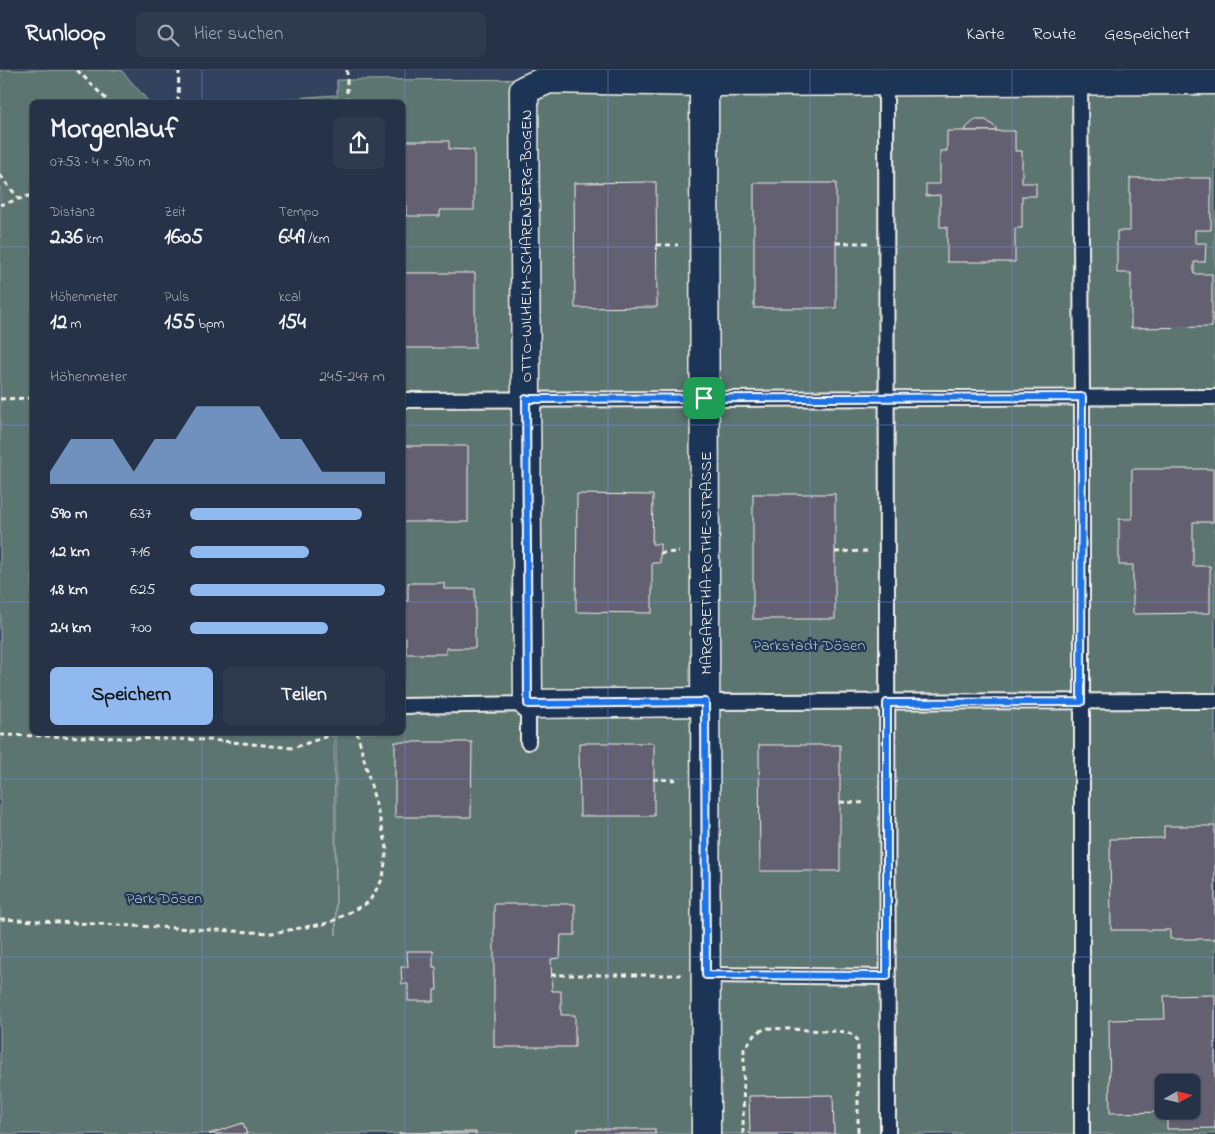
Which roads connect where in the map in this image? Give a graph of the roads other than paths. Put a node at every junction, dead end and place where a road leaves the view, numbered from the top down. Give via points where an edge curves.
1 (1080, 75) edge
2 (1215, 80) edge
3 (886, 81) junction
4 (704, 82) junction
5 (1082, 397) junction
6 (1215, 397) edge
7 (704, 398) junction
8 (886, 398) junction
9 (526, 399) junction
10 (405, 400) edge
11 (1215, 701) edge
12 (705, 702) junction
13 (1081, 702) junction
14 (887, 703) junction
15 (528, 704) junction
16 (405, 706) edge
17 (528, 742) dead end
18 (706, 975) junction
19 (887, 976) junction
20 (706, 1134) edge
21 (888, 1134) edge
22 (1082, 1134) edge

1 - 2 street
1 - 3 street
1 - 5 lane
3 - 4 street
3 - 8 lane
4 - 7 street, MARGARETHA-ROTHE-STRASSE
4 - 9 street, OTTO-WILHELM-SCHARENBERG-BOGEN via 549,79 524,90
5 - 6 lane
5 - 8 lane
5 - 13 lane
7 - 8 lane
7 - 9 lane
7 - 12 street, MARGARETHA-ROTHE-STRASSE
8 - 14 lane
9 - 10 lane
9 - 15 street, OTTO-WILHELM-SCHARENBERG-BOGEN
11 - 13 lane
12 - 14 lane
12 - 15 street
12 - 18 street, MARGARETHA-ROTHE-STRASSE
13 - 14 lane
13 - 22 lane
14 - 19 lane
15 - 16 lane
15 - 17 lane
18 - 19 lane
18 - 20 street, MARGARETHA-ROTHE-STRASSE
19 - 21 lane

